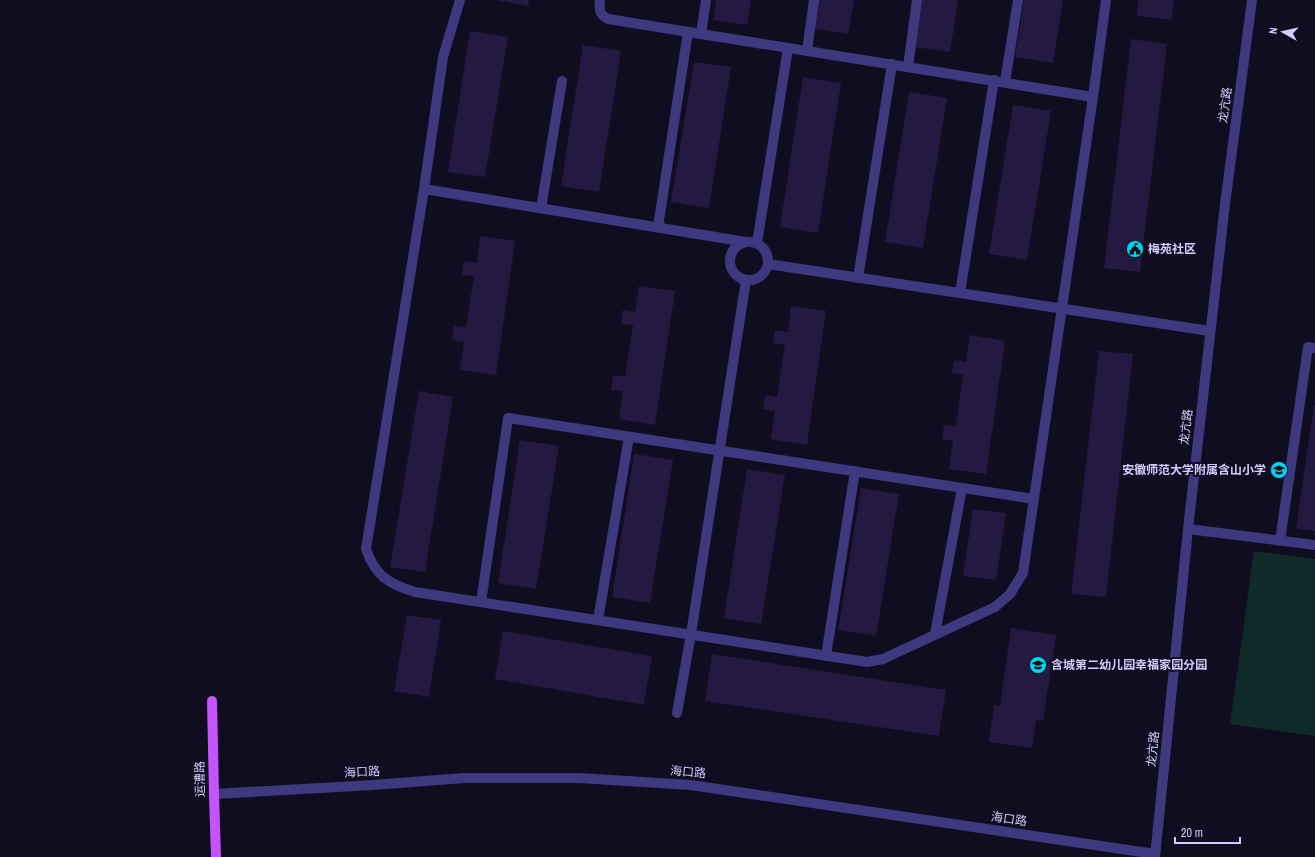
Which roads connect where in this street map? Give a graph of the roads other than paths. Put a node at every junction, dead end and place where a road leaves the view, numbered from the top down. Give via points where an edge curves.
1 (460, 0) edge
2 (600, 0) edge
3 (706, 0) edge
4 (814, 0) edge
5 (917, 0) edge
6 (1018, 0) edge
7 (1106, 0) edge
8 (1252, 0) edge
9 (688, 32) junction
10 (701, 34) junction
11 (788, 48) junction
12 (807, 51) junction
13 (892, 64) junction
14 (908, 67) junction
15 (994, 80) junction
16 (562, 81) dead end
17 (1005, 82) junction
18 (1093, 97) junction
19 (424, 189) junction
20 (541, 208) junction
21 (658, 227) junction
22 (746, 242) junction
23 (757, 243) junction
24 (768, 264) junction
25 (858, 278) junction
26 (746, 280) junction
27 (960, 293) junction
28 (1062, 309) junction
29 (1210, 331) junction
30 (1315, 348) edge
31 (628, 436) junction
32 (720, 451) junction
33 (855, 471) junction
34 (962, 488) junction
35 (1034, 499) junction
36 (1188, 528) junction
37 (1280, 541) junction
38 (1315, 545) edge
39 (481, 602) junction
40 (598, 620) junction
41 (691, 634) junction
42 (935, 634) junction
43 (826, 656) junction
44 (212, 700) dead end
45 (677, 713) dead end
46 (214, 794) junction
47 (1155, 855) edge
48 (216, 857) edge

1 - 19 street via 443,58
2 - 9 street via 600,14 608,19
3 - 10 street
4 - 12 street
5 - 14 street
6 - 17 street
7 - 18 street
8 - 29 street, 龙亢路
9 - 10 street
9 - 21 street
10 - 11 street
11 - 12 street
11 - 23 street
12 - 13 street
13 - 14 street
13 - 25 street
14 - 15 street
15 - 17 street
15 - 27 street
16 - 20 street
17 - 18 street
18 - 28 street
19 - 20 street
19 - 39 street via 366,549 371,563 380,574 402,588
20 - 21 street
21 - 22 street
22 - 23 street
22 - 26 street via 735,247 729,258 731,270
23 - 24 street via 766,252
24 - 25 street
24 - 26 street via 763,275
25 - 27 street
26 - 32 street
27 - 28 street
28 - 29 street
28 - 35 street
29 - 36 street, 龙亢路
30 - 37 street via 1308,347
31 - 32 street
31 - 39 street via 508,418
31 - 40 street
32 - 33 street
32 - 41 street
33 - 34 street
33 - 43 street
34 - 35 street
34 - 42 street
35 - 42 street via 1023,573 1010,594 995,607
36 - 37 street
36 - 47 street, 龙亢路
37 - 38 street
39 - 40 street
40 - 41 street
41 - 43 street
41 - 45 street
42 - 43 street via 883,659 866,662
44 - 46 main road, 运漕路
46 - 47 street, 海口路 via 464,778 580,778 691,785
46 - 48 main road, 运漕路

